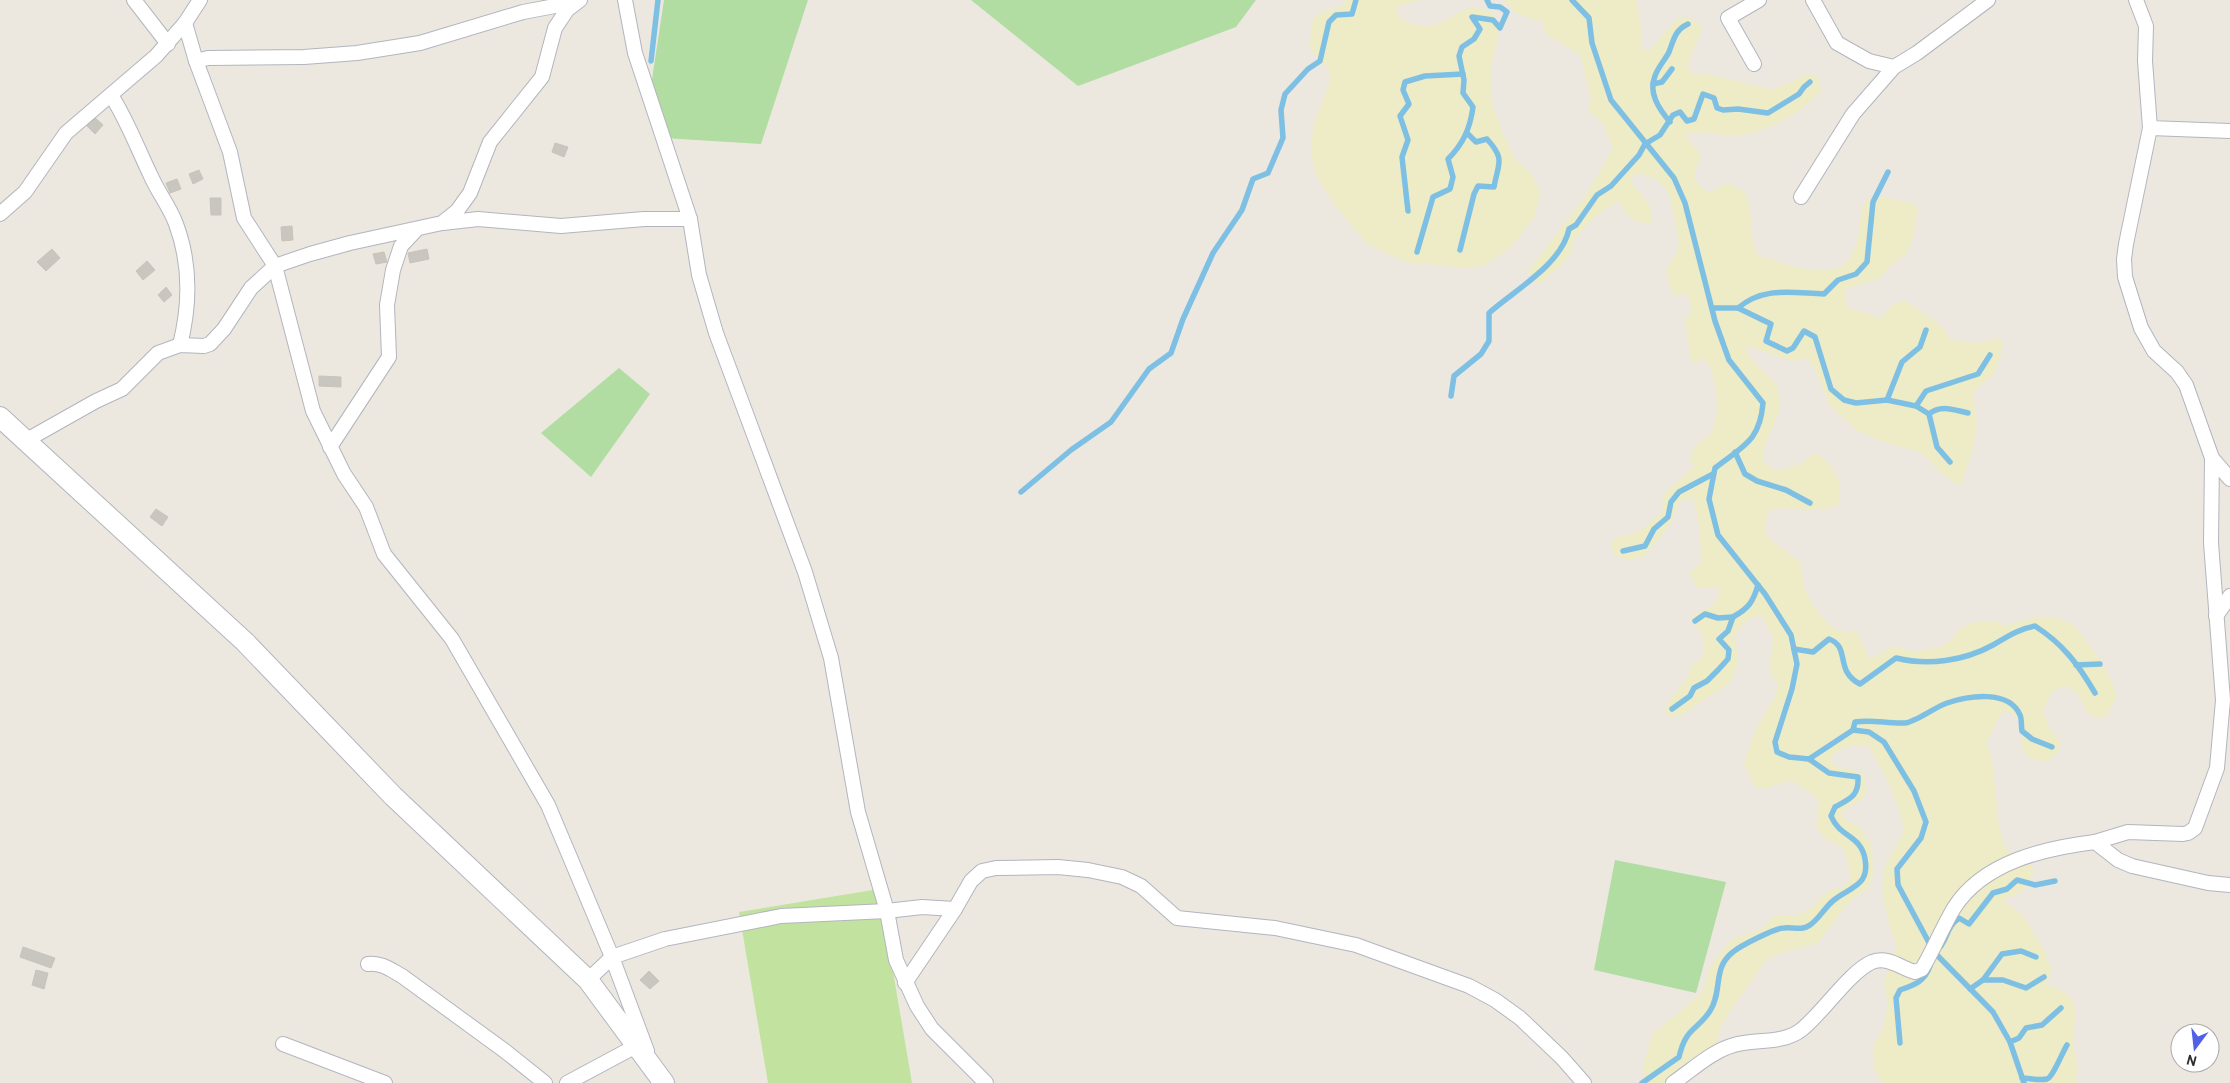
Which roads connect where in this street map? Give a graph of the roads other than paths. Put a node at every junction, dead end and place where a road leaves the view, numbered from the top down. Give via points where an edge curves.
1 (134, 0) edge
2 (200, 0) edge
3 (625, 0) edge
4 (1759, 0) edge
5 (1813, 0) edge
6 (1988, 0) edge
7 (2136, 0) edge
8 (578, 1) edge
9 (185, 23) junction
10 (168, 44) junction
11 (196, 61) junction
12 (1754, 64) dead end
13 (1894, 66) junction
14 (111, 95) junction
15 (2150, 128) junction
16 (2230, 131) edge
17 (1801, 197) dead end
18 (0, 214) edge
19 (690, 219) junction
20 (442, 223) junction
21 (416, 229) junction
22 (275, 266) junction
23 (180, 345) junction
24 (0, 417) edge
25 (25, 441) junction
26 (330, 446) junction
27 (2212, 458) junction
28 (2230, 479) edge
29 (2230, 596) edge
30 (2216, 616) junction
31 (2230, 760) edge
32 (2217, 768) junction
33 (2096, 842) junction
34 (2230, 885) edge
35 (955, 909) junction
36 (887, 911) junction
37 (612, 957) junction
38 (368, 964) dead end
39 (588, 980) junction
40 (905, 983) junction
41 (283, 1044) dead end
42 (636, 1046) junction
43 (659, 1078) edge
44 (385, 1083) edge
45 (545, 1083) edge
46 (567, 1083) edge
47 (986, 1083) edge
48 (1584, 1083) edge
49 (1673, 1083) edge

1 - 10 street
2 - 9 street
3 - 19 street via 635,54
4 - 12 street via 1728,18
5 - 13 street via 1837,43 1869,61
6 - 13 street
7 - 15 street via 2146,26
8 - 11 street via 523,12 420,43 304,57 219,57
8 - 20 street via 560,18 555,28 542,77 490,142 470,192 457,212
9 - 10 street
9 - 11 street
10 - 14 street
11 - 22 street via 230,152 244,218
13 - 17 street via 1853,114
14 - 18 street via 66,133 25,192
14 - 23 street via 128,121 150,176 176,223 186,257 187,305
15 - 16 street
15 - 27 street via 2126,244 2125,277 2141,328 2154,351 2186,385
19 - 20 street via 561,226 478,219
19 - 36 street via 699,276 716,334 805,572 831,658 858,812
20 - 21 street
21 - 22 street via 310,254
21 - 26 street via 401,246 393,270 387,305 389,357
22 - 23 street via 251,288 210,344
22 - 26 street via 313,411
23 - 25 street via 158,353 122,389
24 - 25 street
25 - 39 street via 245,642 394,796
26 - 37 street via 366,507 384,554 452,639 548,805
27 - 28 street
27 - 30 street via 2211,535
29 - 30 street
30 - 32 street via 2223,700
31 - 32 street
32 - 33 street via 2191,832 2128,832
33 - 34 street via 2118,860 2132,866
33 - 49 street via 2044,850 1995,871 1978,881 1961,899 1922,969 1915,972 1885,960 1871,963 1800,1031 1774,1040 1734,1045 1716,1053
35 - 36 street via 922,907
35 - 40 street
35 - 48 street via 971,881 982,872 996,868 1058,867 1122,877 1141,886 1177,918 1275,928 1356,945 1469,986 1520,1018
36 - 37 street via 781,916 665,940
36 - 40 street via 892,944
37 - 39 street
37 - 43 street
38 - 45 street via 375,963 402,976
39 - 42 street
40 - 47 street via 932,1028
41 - 44 street
42 - 43 street
42 - 46 street

